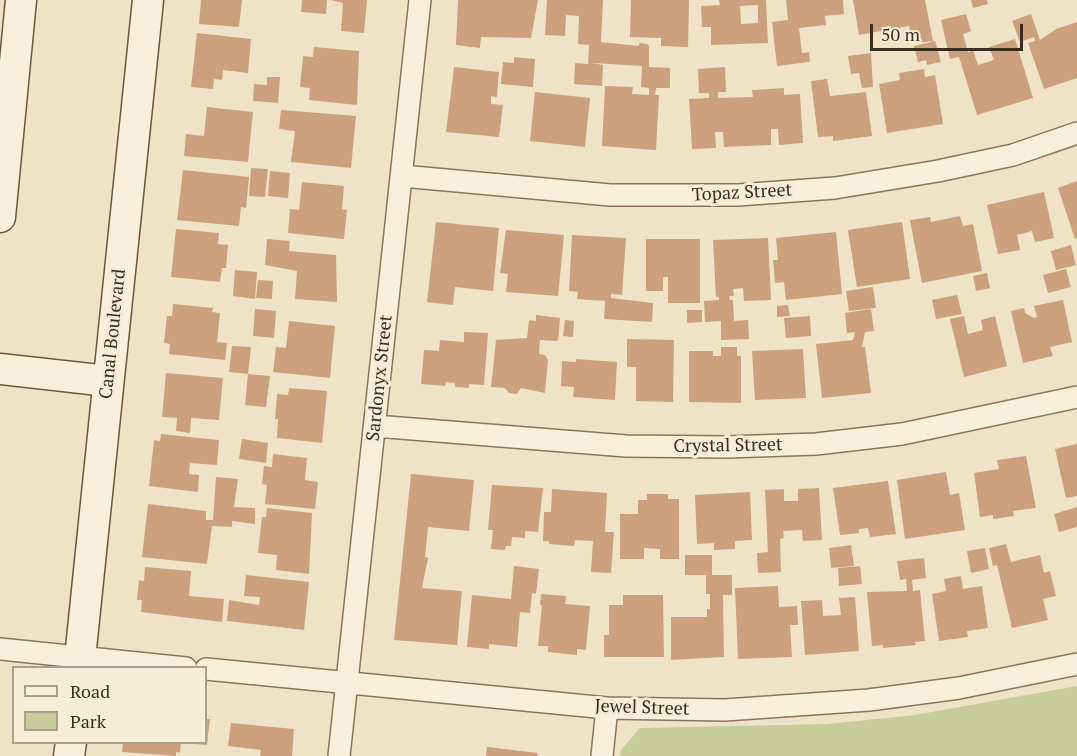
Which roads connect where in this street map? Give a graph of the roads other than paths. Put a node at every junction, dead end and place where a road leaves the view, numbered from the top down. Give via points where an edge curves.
1 (21, 0) edge
2 (148, 0) edge
3 (420, 0) edge
4 (1077, 133) edge
5 (402, 176) junction
6 (0, 217) edge
7 (0, 369) edge
8 (108, 381) junction
9 (1077, 397) edge
10 (375, 426) junction
11 (0, 649) edge
12 (79, 663) edge
13 (1077, 664) edge
14 (143, 666) edge
15 (207, 669) edge
16 (346, 682) junction
17 (607, 708) junction
18 (339, 756) edge
19 (602, 756) edge

1 - 6 street
2 - 8 street, Canal Boulevard
3 - 5 street, Sardonyx Street
4 - 5 street, Topaz Street via 1013,155 938,171 835,188 738,195 609,195
5 - 10 street, Sardonyx Street
7 - 8 street
8 - 12 street, Canal Boulevard
9 - 10 street, Crystal Street via 902,434 816,444 626,446
10 - 16 street, Sardonyx Street
11 - 12 street
12 - 14 street
13 - 17 street, Jewel Street via 959,688 869,700 725,710
15 - 16 street, Jewel Street
16 - 17 street, Jewel Street
16 - 18 street, Sardonyx Street
17 - 19 street

